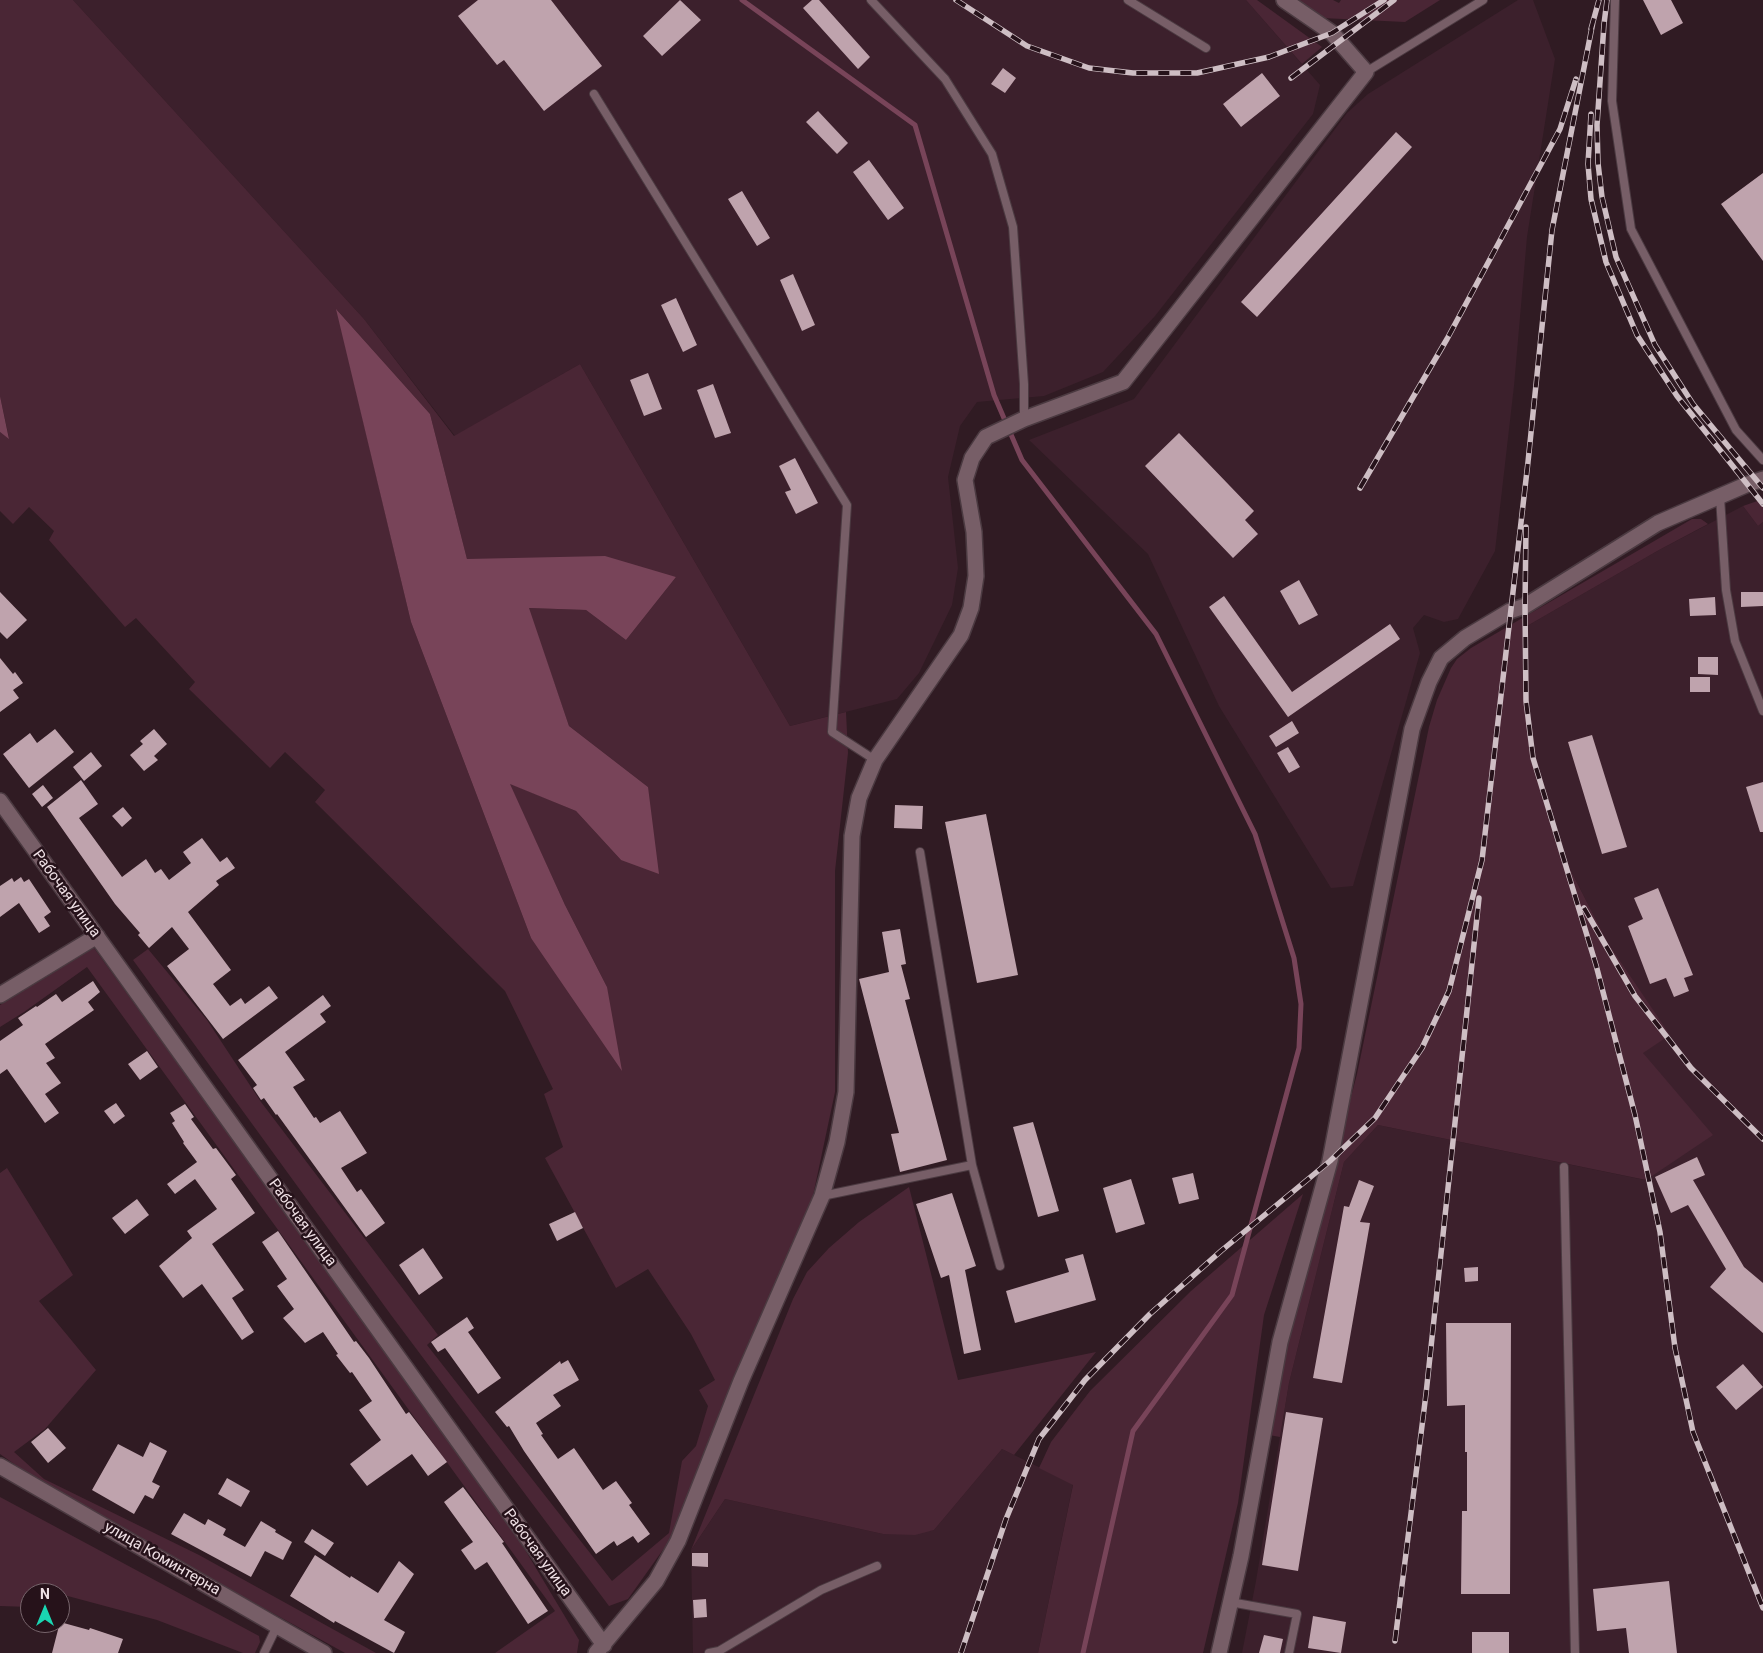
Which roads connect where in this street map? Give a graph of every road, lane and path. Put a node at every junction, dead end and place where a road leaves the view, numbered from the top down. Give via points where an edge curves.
1 (871, 0) edge
2 (1128, 0) edge
3 (1284, 0) edge
4 (1483, 0) edge
5 (1615, 0) edge
6 (1206, 48) dead end
7 (1366, 72) junction
8 (594, 94) dead end
9 (1024, 419) junction
10 (1763, 460) edge
11 (1763, 478) edge
12 (1720, 497) junction
13 (1763, 711) edge
14 (875, 760) junction
15 (0, 801) edge
16 (920, 852) dead end
17 (96, 936) junction
18 (0, 995) edge
19 (972, 1165) junction
20 (1564, 1167) dead end
21 (822, 1196) junction
22 (1000, 1266) dead end
23 (0, 1466) edge
24 (878, 1566) dead end
25 (1230, 1602) junction
26 (277, 1626) junction
27 (600, 1649) edge
28 (264, 1653) edge
29 (324, 1653) edge
30 (709, 1653) edge
31 (1219, 1653) edge
32 (1289, 1653) edge
33 (1576, 1653) edge

1 - 9 lane via 945,79 992,154 1013,227
2 - 6 lane
3 - 7 street via 1332,33
4 - 7 lane
5 - 10 lane via 1612,101 1631,229 1736,430
7 - 9 street via 1123,382
8 - 14 lane via 848,505 832,732
9 - 14 street via 986,437 972,458 966,480 976,568 971,608 961,635
11 - 12 street
12 - 13 lane via 1726,590 1735,641
12 - 25 street via 1658,523 1524,606 1465,638 1441,658 1429,682 1412,729 1330,1162 1280,1342
14 - 21 street via 859,798 852,836 846,1092
15 - 17 street, Рабочая улица
16 - 19 lane
17 - 18 street
17 - 27 street, Рабочая улица
19 - 21 lane
19 - 22 lane
20 - 33 lane
21 - 27 street via 741,1381 678,1541 656,1581
23 - 26 street, улица Коминтерна
24 - 30 lane via 820,1590 719,1651
25 - 31 street
25 - 32 lane via 1297,1614
26 - 28 lane
26 - 29 street, улица Коминтерна

